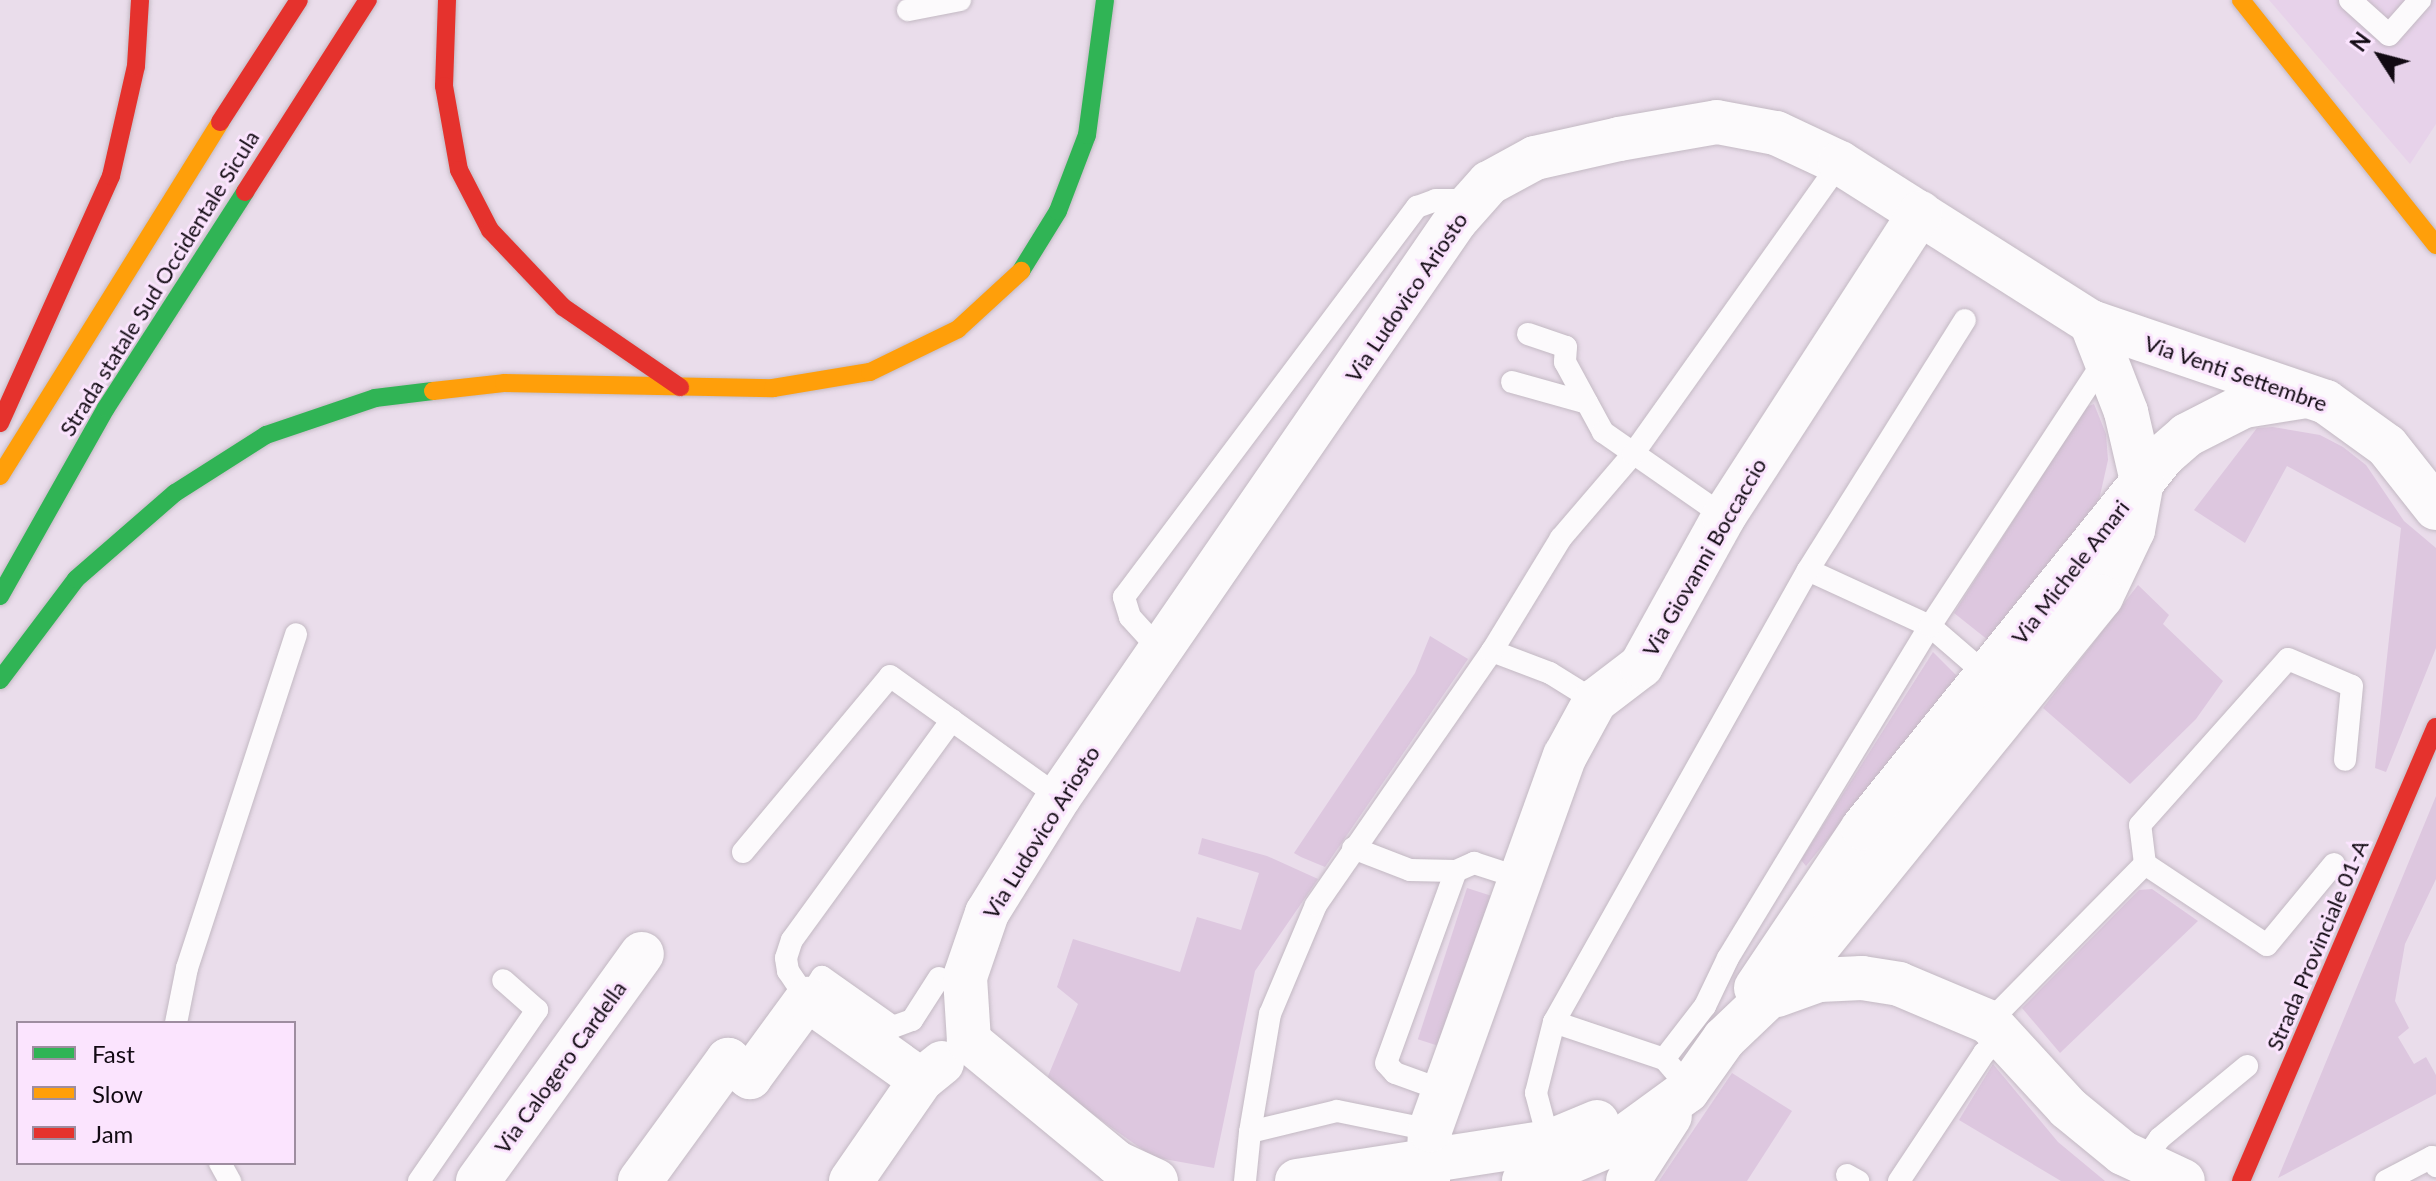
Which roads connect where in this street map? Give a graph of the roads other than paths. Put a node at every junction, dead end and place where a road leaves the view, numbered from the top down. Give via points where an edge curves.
1 (140, 0) edge
2 (299, 0) edge
3 (368, 0) edge
4 (447, 0) edge
5 (960, 0) edge
6 (1105, 0) edge
7 (2241, 0) edge
8 (2350, 0) edge
9 (2420, 0) edge
10 (908, 10) dead end
11 (1840, 163) junction
12 (1474, 200) junction
13 (1920, 213) junction
14 (2436, 245) edge
15 (1965, 320) dead end
16 (1528, 334) dead end
17 (2099, 339) junction
18 (1512, 382) dead end
19 (680, 387) junction
20 (2306, 396) junction
21 (1587, 403) junction
22 (0, 423) edge
23 (1633, 454) junction
24 (0, 476) edge
25 (2142, 481) junction
26 (2436, 508) edge
27 (1724, 516) junction
28 (1808, 570) junction
29 (0, 596) edge
30 (1930, 626) junction
31 (296, 634) dead end
32 (1161, 651) junction
33 (1492, 651) junction
34 (1988, 676) junction
35 (0, 680) edge
36 (1595, 701) junction
37 (952, 720) junction
38 (2436, 727) edge
39 (2345, 760) dead end
40 (1059, 797) junction
41 (1353, 848) junction
42 (743, 852) dead end
43 (2145, 864) junction
44 (2334, 864) dead end
45 (1456, 871) junction
46 (1520, 878) junction
47 (1852, 906) junction
48 (642, 954) dead end
49 (939, 978) dead end
50 (503, 980) dead end
51 (1899, 984) junction
52 (1774, 996) junction
53 (807, 999) junction
54 (176, 1021) edge
55 (1554, 1022) junction
56 (1996, 1030) junction
57 (1724, 1039) junction
58 (969, 1041) junction
59 (2247, 1066) dead end
60 (1676, 1075) junction
61 (921, 1080) junction
62 (1250, 1132) junction
63 (1432, 1140) edge
64 (2143, 1162) junction
65 (2436, 1166) edge
66 (1549, 1171) edge
67 (1122, 1172) edge
68 (419, 1181) edge
69 (478, 1181) edge
70 (640, 1181) edge
71 (851, 1181) edge
72 (1156, 1181) edge
73 (1245, 1181) edge
74 (1297, 1181) edge
75 (1628, 1181) edge
76 (1899, 1181) edge
77 (2183, 1181) edge
78 (2241, 1181) edge
79 (2386, 1181) edge

1 - 22 main road via 136,66 111,176
2 - 24 main road, Strada statale Sud Occidentale Sicula
3 - 29 main road, Strada statale Sud Occidentale Sicula via 106,408
4 - 19 main road via 444,86 459,170 490,230 563,307
5 - 10 lane
6 - 19 main road via 1087,135 1058,211 1019,275 958,329 870,372 773,388
7 - 14 main road
8 - 9 lane via 2389,35
11 - 12 street, Via Ludovico Ariosto via 1776,133 1717,122 1535,158 1489,183
11 - 13 street, Via Ludovico Ariosto
11 - 23 lane
12 - 32 street, Via Ludovico Ariosto
12 - 32 lane via 1436,200 1417,207 1124,597 1130,617
13 - 17 street, Via Ludovico Ariosto
13 - 27 street, Via Giovanni Boccaccio
15 - 28 lane
16 - 21 lane via 1566,347 1565,362
17 - 20 street, Via Venti Settembre
17 - 25 street
17 - 30 lane
18 - 21 lane
19 - 35 main road via 504,383 375,398 266,435 175,493 76,579
20 - 25 street via 2259,402 2215,419 2187,435
20 - 26 street, Via Venti Settembre via 2352,418 2387,446
21 - 23 lane via 1603,432
23 - 27 lane
23 - 33 lane via 1561,538
25 - 34 street, Via Michele Amari
25 - 47 street, Via Michele Amari via 2133,530 2101,597
27 - 36 street, Via Giovanni Boccaccio via 1641,666
28 - 30 lane
28 - 55 lane
30 - 34 lane
30 - 60 lane via 1728,958
31 - 54 lane via 187,968
32 - 40 street, Via Ludovico Ariosto
33 - 36 lane via 1550,673
33 - 41 lane
34 - 57 street, Via Michele Amari via 1863,828 1786,937
36 - 46 street, Via Giovanni Boccaccio via 1565,756
37 - 40 lane
37 - 42 lane via 890,676
37 - 53 lane via 792,940 788,971
38 - 78 main road, Strada Provinciale 01-A
39 - 43 lane via 2352,686 2288,659 2140,825
40 - 58 street, Via Ludovico Ariosto via 977,934 963,998
41 - 45 lane via 1410,870
41 - 62 lane via 1316,905 1270,1014
43 - 44 lane via 2267,945
43 - 56 lane
45 - 46 lane via 1474,863
45 - 63 lane via 1386,1063
46 - 63 street, Via Giovanni Boccaccio
47 - 51 street via 1853,937
47 - 52 street, Via Michele Amari
48 - 69 street, Via Calogero Cardella
49 - 53 lane via 912,1020 893,1027 822,977
50 - 68 lane via 537,1010
51 - 52 street via 1862,978 1819,980
51 - 56 street
52 - 57 street, Via Michele Amari
53 - 61 street
53 - 70 street via 750,1077 728,1060
55 - 60 lane
55 - 66 lane via 1536,1093
56 - 64 street via 2068,1108
56 - 76 lane
57 - 60 street, Via Michele Amari
58 - 61 street
58 - 67 street
59 - 64 lane via 2160,1138
60 - 66 street, Via Michele Amari via 1617,1142
60 - 75 street
61 - 71 street
62 - 63 lane via 1337,1111
62 - 73 lane
63 - 66 street, Via Michele Amari
63 - 74 street, Via Michele Amari
64 - 77 street
65 - 79 lane via 2432,1157
67 - 72 street

